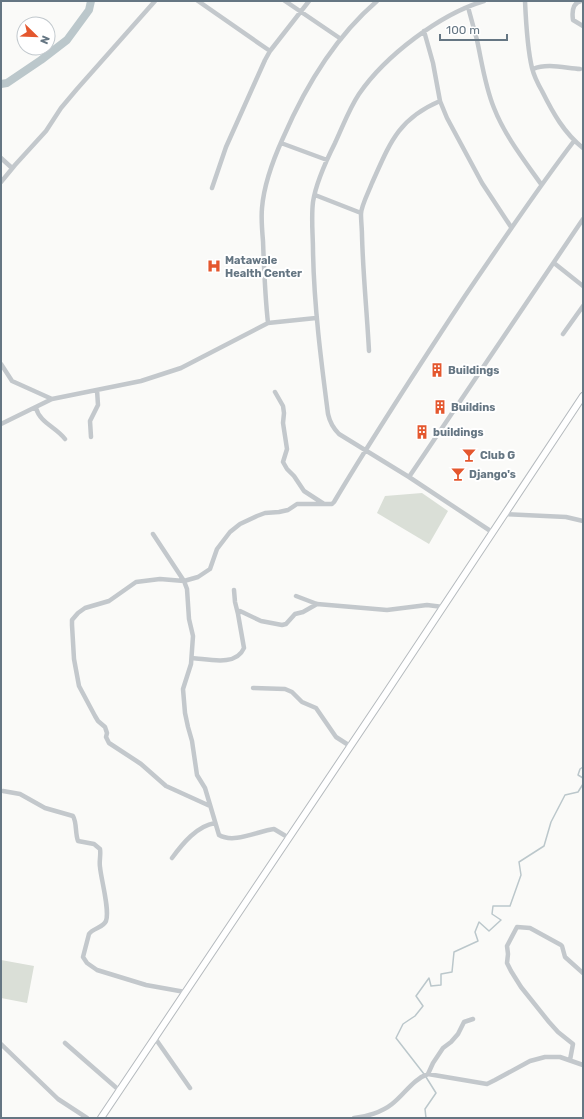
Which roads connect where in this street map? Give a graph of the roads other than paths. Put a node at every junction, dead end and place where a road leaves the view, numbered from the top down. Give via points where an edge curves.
1 (156, 1) edge
2 (198, 1) edge
3 (285, 1) edge
4 (309, 1) edge
5 (377, 1) edge
6 (484, 1) edge
7 (525, 1) edge
8 (580, 1) edge
9 (468, 7) junction
10 (300, 12) junction
11 (583, 26) edge
12 (424, 31) junction
13 (341, 39) junction
14 (270, 52) junction
15 (532, 69) junction
16 (580, 69) dead end
17 (440, 101) junction
18 (574, 141) junction
19 (281, 143) junction
20 (583, 148) edge
21 (1, 158) edge
22 (327, 160) junction
23 (12, 168) junction
24 (1, 182) edge
25 (541, 184) junction
26 (212, 188) dead end
27 (315, 195) junction
28 (361, 213) junction
29 (583, 219) edge
30 (512, 227) junction
31 (554, 263) junction
32 (583, 286) edge
33 (583, 306) edge
34 (316, 318) junction
35 (268, 323) junction
36 (564, 334) dead end
37 (369, 352) dead end
38 (1, 364) edge
39 (97, 390) junction
40 (275, 392) dead end
41 (583, 396) edge
42 (52, 399) junction
43 (36, 408) junction
44 (1, 424) edge
45 (92, 437) dead end
46 (65, 439) dead end
47 (365, 450) junction
48 (409, 477) junction
49 (326, 504) junction
50 (504, 514) junction
51 (583, 521) edge
52 (492, 532) junction
53 (153, 534) dead end
54 (184, 581) junction
55 (234, 590) dead end
56 (296, 596) dead end
57 (317, 604) junction
58 (444, 607) junction
59 (238, 614) junction
60 (192, 658) junction
61 (253, 688) dead end
62 (350, 746) junction
63 (3, 791) dead end
64 (210, 806) junction
65 (215, 823) junction
66 (289, 838) junction
67 (172, 858) dead end
68 (583, 973) edge
69 (185, 992) junction
70 (473, 1019) dead end
71 (154, 1038) junction
72 (65, 1043) dead end
73 (1, 1044) edge
74 (570, 1060) junction
75 (583, 1065) edge
76 (428, 1074) junction
77 (190, 1088) dead end
78 (120, 1091) junction
79 (87, 1118) edge
80 (101, 1118) edge
81 (354, 1118) edge

1 - 23 street via 77,89 46,131
2 - 14 street
3 - 10 street
4 - 10 street
5 - 13 street
6 - 9 street
7 - 15 street
8 - 11 street via 574,5 572,20
9 - 12 street
9 - 25 street via 486,87 494,108 503,129
10 - 13 street
10 - 14 street
12 - 17 street
12 - 22 street via 390,60 360,94
13 - 19 street via 314,76
14 - 26 street via 226,147
15 - 16 street via 541,66
15 - 18 street via 558,121
17 - 28 street via 406,122 395,136 388,146
17 - 30 street via 478,176
18 - 20 street
18 - 25 street
19 - 22 street
19 - 35 street via 267,180 262,209
21 - 23 street
22 - 27 street
23 - 24 street
25 - 30 street
27 - 28 street
27 - 34 street via 313,237
28 - 37 street
29 - 31 street
30 - 47 street
31 - 32 street
31 - 48 street
33 - 36 street
34 - 35 street
34 - 47 street via 330,422 339,434
35 - 39 street via 181,368 141,381
38 - 42 street via 12,381
39 - 42 street
39 - 45 street via 98,405 90,421
40 - 49 street via 283,406 284,414 286,449 283,462 304,490
41 - 50 main road
42 - 43 street
43 - 44 street
43 - 46 street via 40,418
47 - 48 street
47 - 49 street via 334,502
48 - 52 street
49 - 54 street via 297,504 288,510 265,513 240,524 217,549 210,569 198,577
50 - 51 street via 566,517
50 - 52 main road
52 - 58 main road
53 - 54 street
54 - 60 street via 193,636
54 - 64 street via 160,579 136,582 109,601 85,608 72,620 74,659 79,686 98,721 105,726 109,744 141,764 166,786
55 - 59 street
56 - 57 street
57 - 58 street via 387,610 427,605
57 - 59 street via 295,614 282,625 261,621 241,611
58 - 62 main road
59 - 60 street via 243,651 229,660
60 - 64 street via 183,689 185,713 197,775 205,788
61 - 62 street via 284,689 292,692 302,702 316,708 336,737
62 - 66 main road
63 - 69 street via 20,794 40,806 73,816 78,841 94,844 100,849 107,918 90,932 83,954 84,959 97,970 146,985
64 - 65 street
65 - 66 street via 219,835 223,837 251,836 274,829
65 - 67 street via 203,826 184,842
66 - 69 main road
68 - 74 street via 565,957 561,945 530,928 517,927 514,930 507,947 507,963 521,987 549,1022 573,1044
69 - 71 main road
70 - 76 street via 464,1022 458,1034 433,1062
71 - 77 street
71 - 78 main road
72 - 78 street
73 - 79 street via 58,1099
74 - 75 street
74 - 76 street via 556,1056 537,1059 487,1084
76 - 81 street via 384,1109
78 - 80 main road

